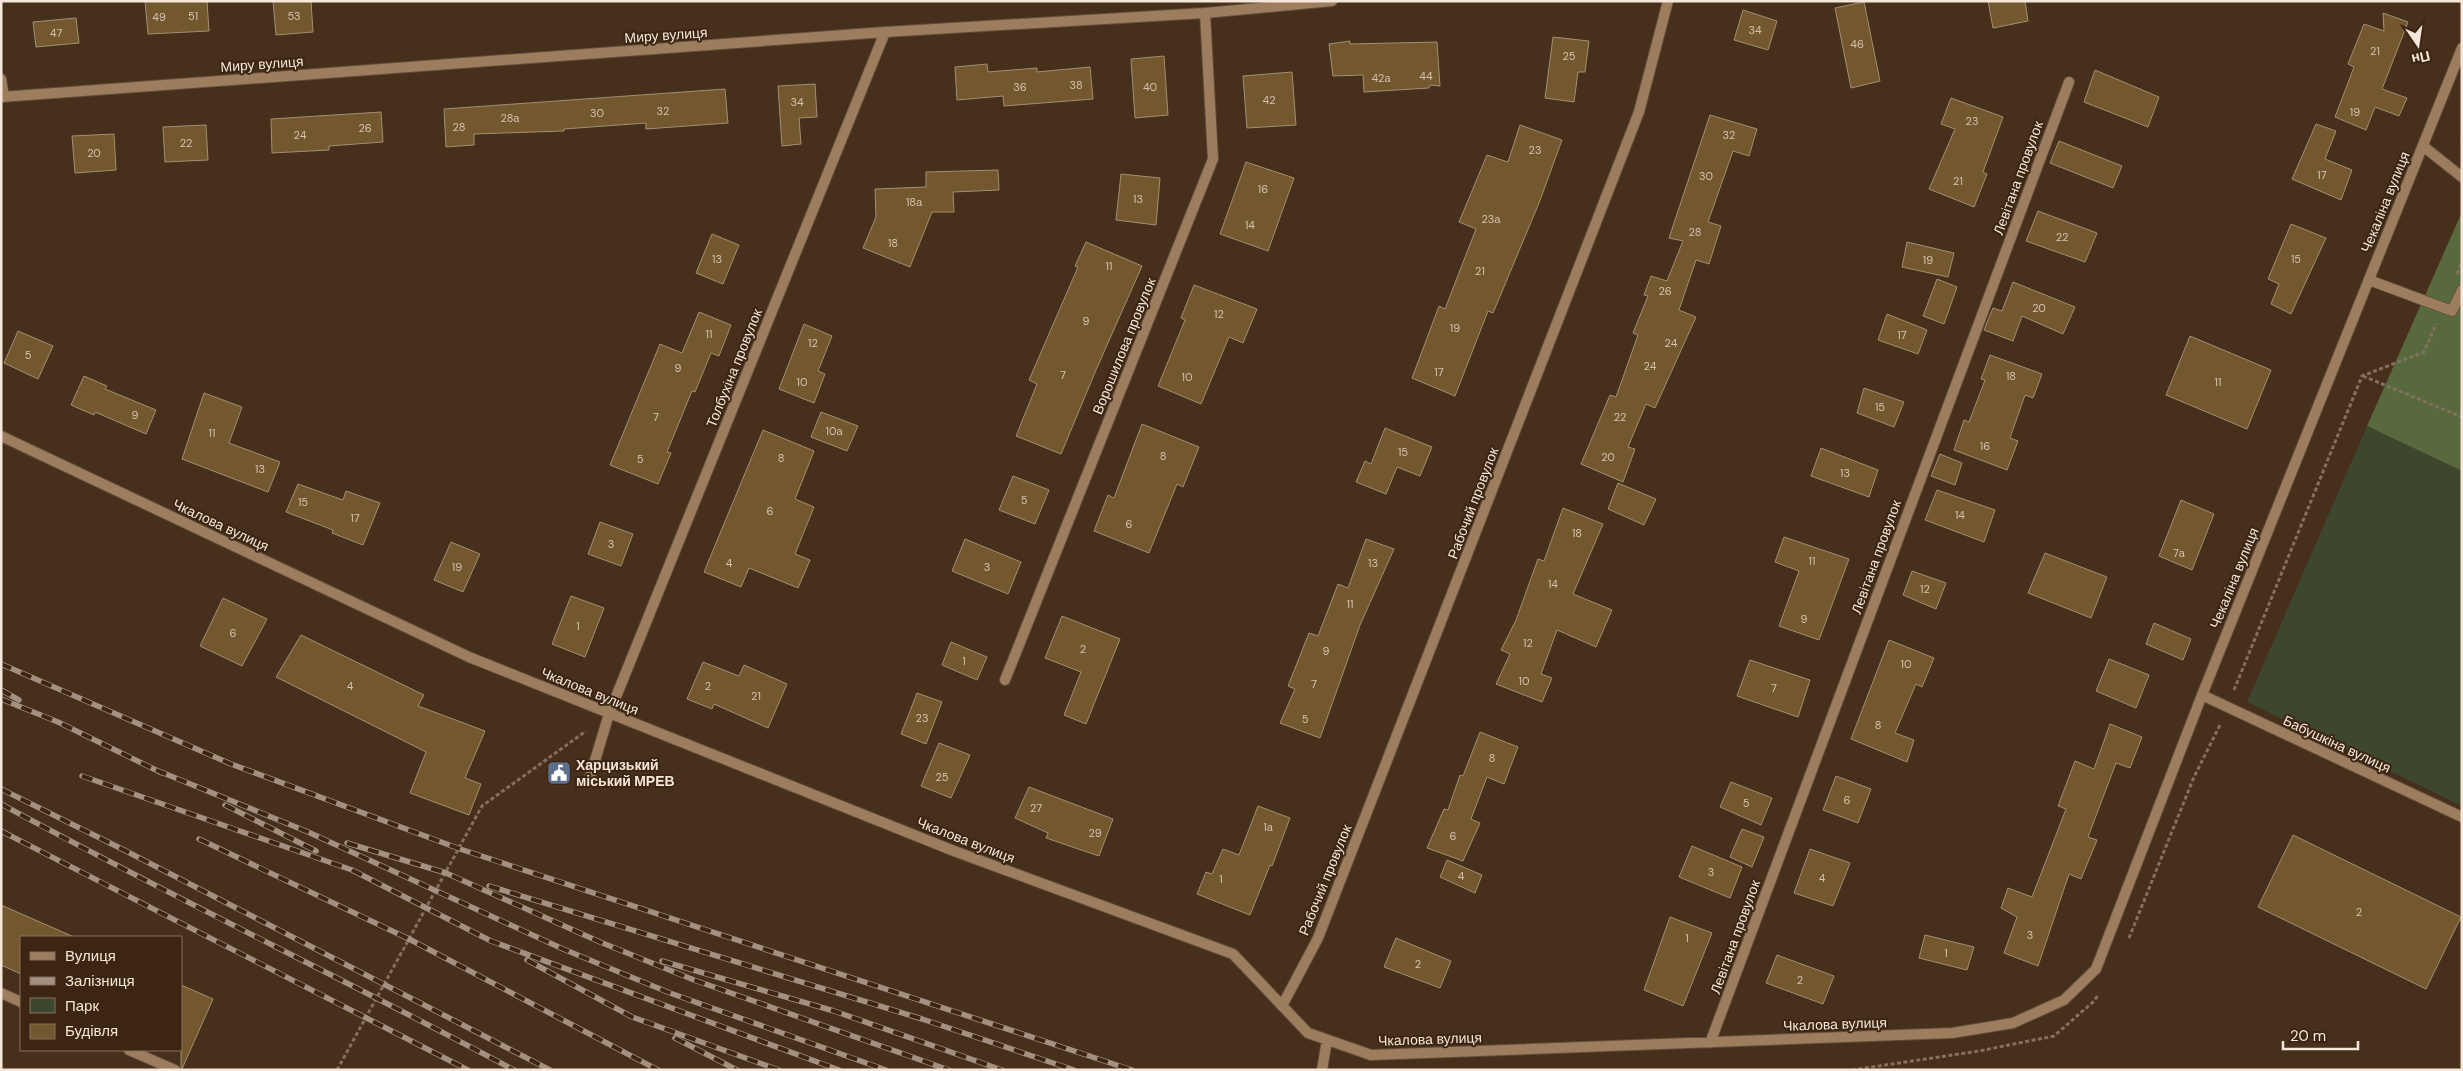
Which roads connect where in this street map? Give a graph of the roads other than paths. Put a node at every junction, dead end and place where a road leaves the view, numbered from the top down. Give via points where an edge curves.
1 (1332, 1) edge
2 (1668, 1) edge
3 (1205, 13) junction
4 (885, 32) junction
5 (2462, 48) edge
6 (1, 79) edge
7 (2069, 82) dead end
8 (3, 97) edge
9 (2423, 146) junction
10 (2462, 177) edge
11 (2369, 280) junction
12 (2462, 290) edge
13 (1, 436) edge
14 (1006, 680) dead end
15 (2202, 695) junction
16 (608, 714) junction
17 (590, 777) dead end
18 (2462, 818) edge
19 (1, 993) edge
20 (20, 1002) edge
21 (1282, 1006) junction
22 (1952, 1033) joint
23 (1327, 1040) junction
24 (1710, 1042) junction
25 (132, 1051) edge
26 (175, 1070) edge
27 (1322, 1070) edge

1 - 3 street, Миру вулиця
2 - 21 street, Рабочий провулок via 1636,122 1318,938
3 - 4 street, Миру вулиця
3 - 14 street, Ворошилова провулок via 1213,159
4 - 8 street, Миру вулиця
4 - 16 street, Толбухіна провулок
5 - 9 street, Чекаліна вулиця
6 - 8 street
7 - 24 street, Левітана провулок
9 - 10 street
9 - 11 street, Чекаліна вулиця
11 - 12 street via 2452,311
11 - 15 street, Чекаліна вулиця
13 - 16 street, Чкалова вулиця via 469,657
15 - 18 street, Бабушкіна вулиця
15 - 22 street, Чекаліна вулиця via 2096,969 2064,1000 2013,1023
16 - 17 street, Толбухіна провулок
16 - 21 street, Чкалова вулиця via 954,851 1233,954
19 - 20 street
21 - 23 street, Чкалова вулиця via 1308,1033
22 - 24 street, Чкалова вулиця
23 - 24 street, Чкалова вулиця via 1371,1055
23 - 27 street
25 - 26 street

